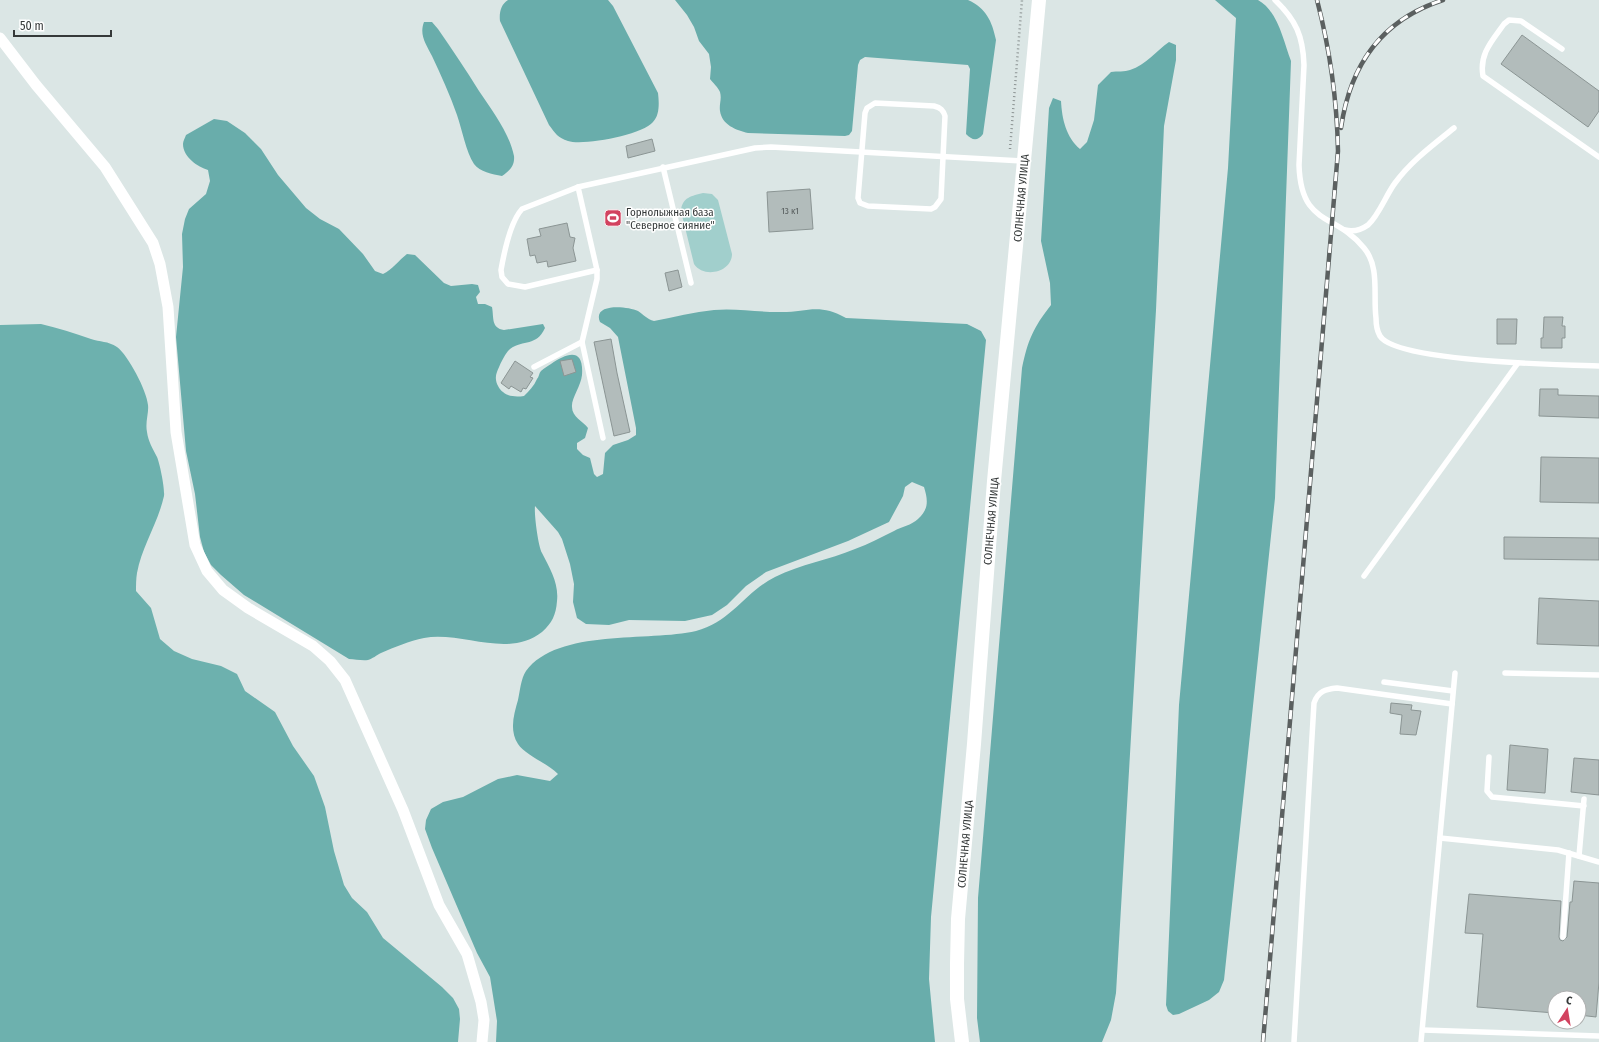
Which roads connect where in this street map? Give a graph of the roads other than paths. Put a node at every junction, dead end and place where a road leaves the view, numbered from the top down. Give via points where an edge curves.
1 (1038, 0) edge
2 (1275, 0) edge
3 (0, 38) edge
4 (1562, 49) dead end
5 (1454, 128) dead end
6 (861, 152) junction
7 (944, 157) junction
8 (1599, 157) edge
9 (1025, 161) junction
10 (663, 168) junction
11 (578, 187) junction
12 (1341, 228) junction
13 (597, 270) junction
14 (691, 283) dead end
15 (582, 342) junction
16 (1518, 363) junction
17 (1599, 366) edge
18 (534, 367) dead end
19 (603, 438) dead end
20 (1364, 576) dead end
21 (1455, 673) dead end
22 (1505, 673) dead end
23 (1599, 675) edge
24 (1384, 682) dead end
25 (1453, 691) junction
26 (1452, 704) junction
27 (1490, 757) dead end
28 (1584, 799) dead end
29 (1584, 806) junction
30 (1440, 838) junction
31 (1569, 853) junction
32 (1579, 856) junction
33 (1599, 862) edge
34 (1563, 937) dead end
35 (1423, 1030) junction
36 (1599, 1036) edge
37 (482, 1042) edge
38 (962, 1042) edge
39 (1294, 1042) edge
40 (1421, 1042) edge

1 - 9 street, СОЛНЕЧНАЯ УЛИЦА
2 - 12 lane via 1297,26 1304,50 1299,165 1302,189 1313,209
3 - 37 street via 105,167 153,243 168,307 176,432 195,545 207,571 223,590 248,608 313,646 330,661 345,680 403,810 439,905 467,954 481,1002 484,1020
4 - 8 lane via 1521,21 1508,20 1484,54 1483,76
5 - 12 lane via 1403,172 1369,224 1354,231
6 - 7 lane
6 - 7 lane via 864,113 867,108 875,103 934,106 940,108 945,116
6 - 7 lane via 858,198 860,203 868,206 931,209 935,207 941,199
6 - 10 lane via 755,148
7 - 9 lane
9 - 38 street, СОЛНЕЧНАЯ УЛИЦА via 994,481 958,919 957,999
10 - 11 lane
10 - 14 lane
11 - 13 lane
11 - 13 lane via 522,209 518,213 502,266 502,274 508,284 525,287
12 - 16 lane via 1362,244 1371,259 1376,326 1380,336 1389,344 1416,352
13 - 15 lane
15 - 18 lane
15 - 19 lane
16 - 17 lane
16 - 20 lane
21 - 25 lane
22 - 23 lane
24 - 25 lane
25 - 26 lane
26 - 30 lane
26 - 39 lane via 1337,688 1320,692 1316,697
27 - 29 lane via 1487,791 1492,797
28 - 29 lane
29 - 32 lane
30 - 31 lane
30 - 35 lane
31 - 32 lane
31 - 34 lane
32 - 33 lane
35 - 36 lane
35 - 40 lane

